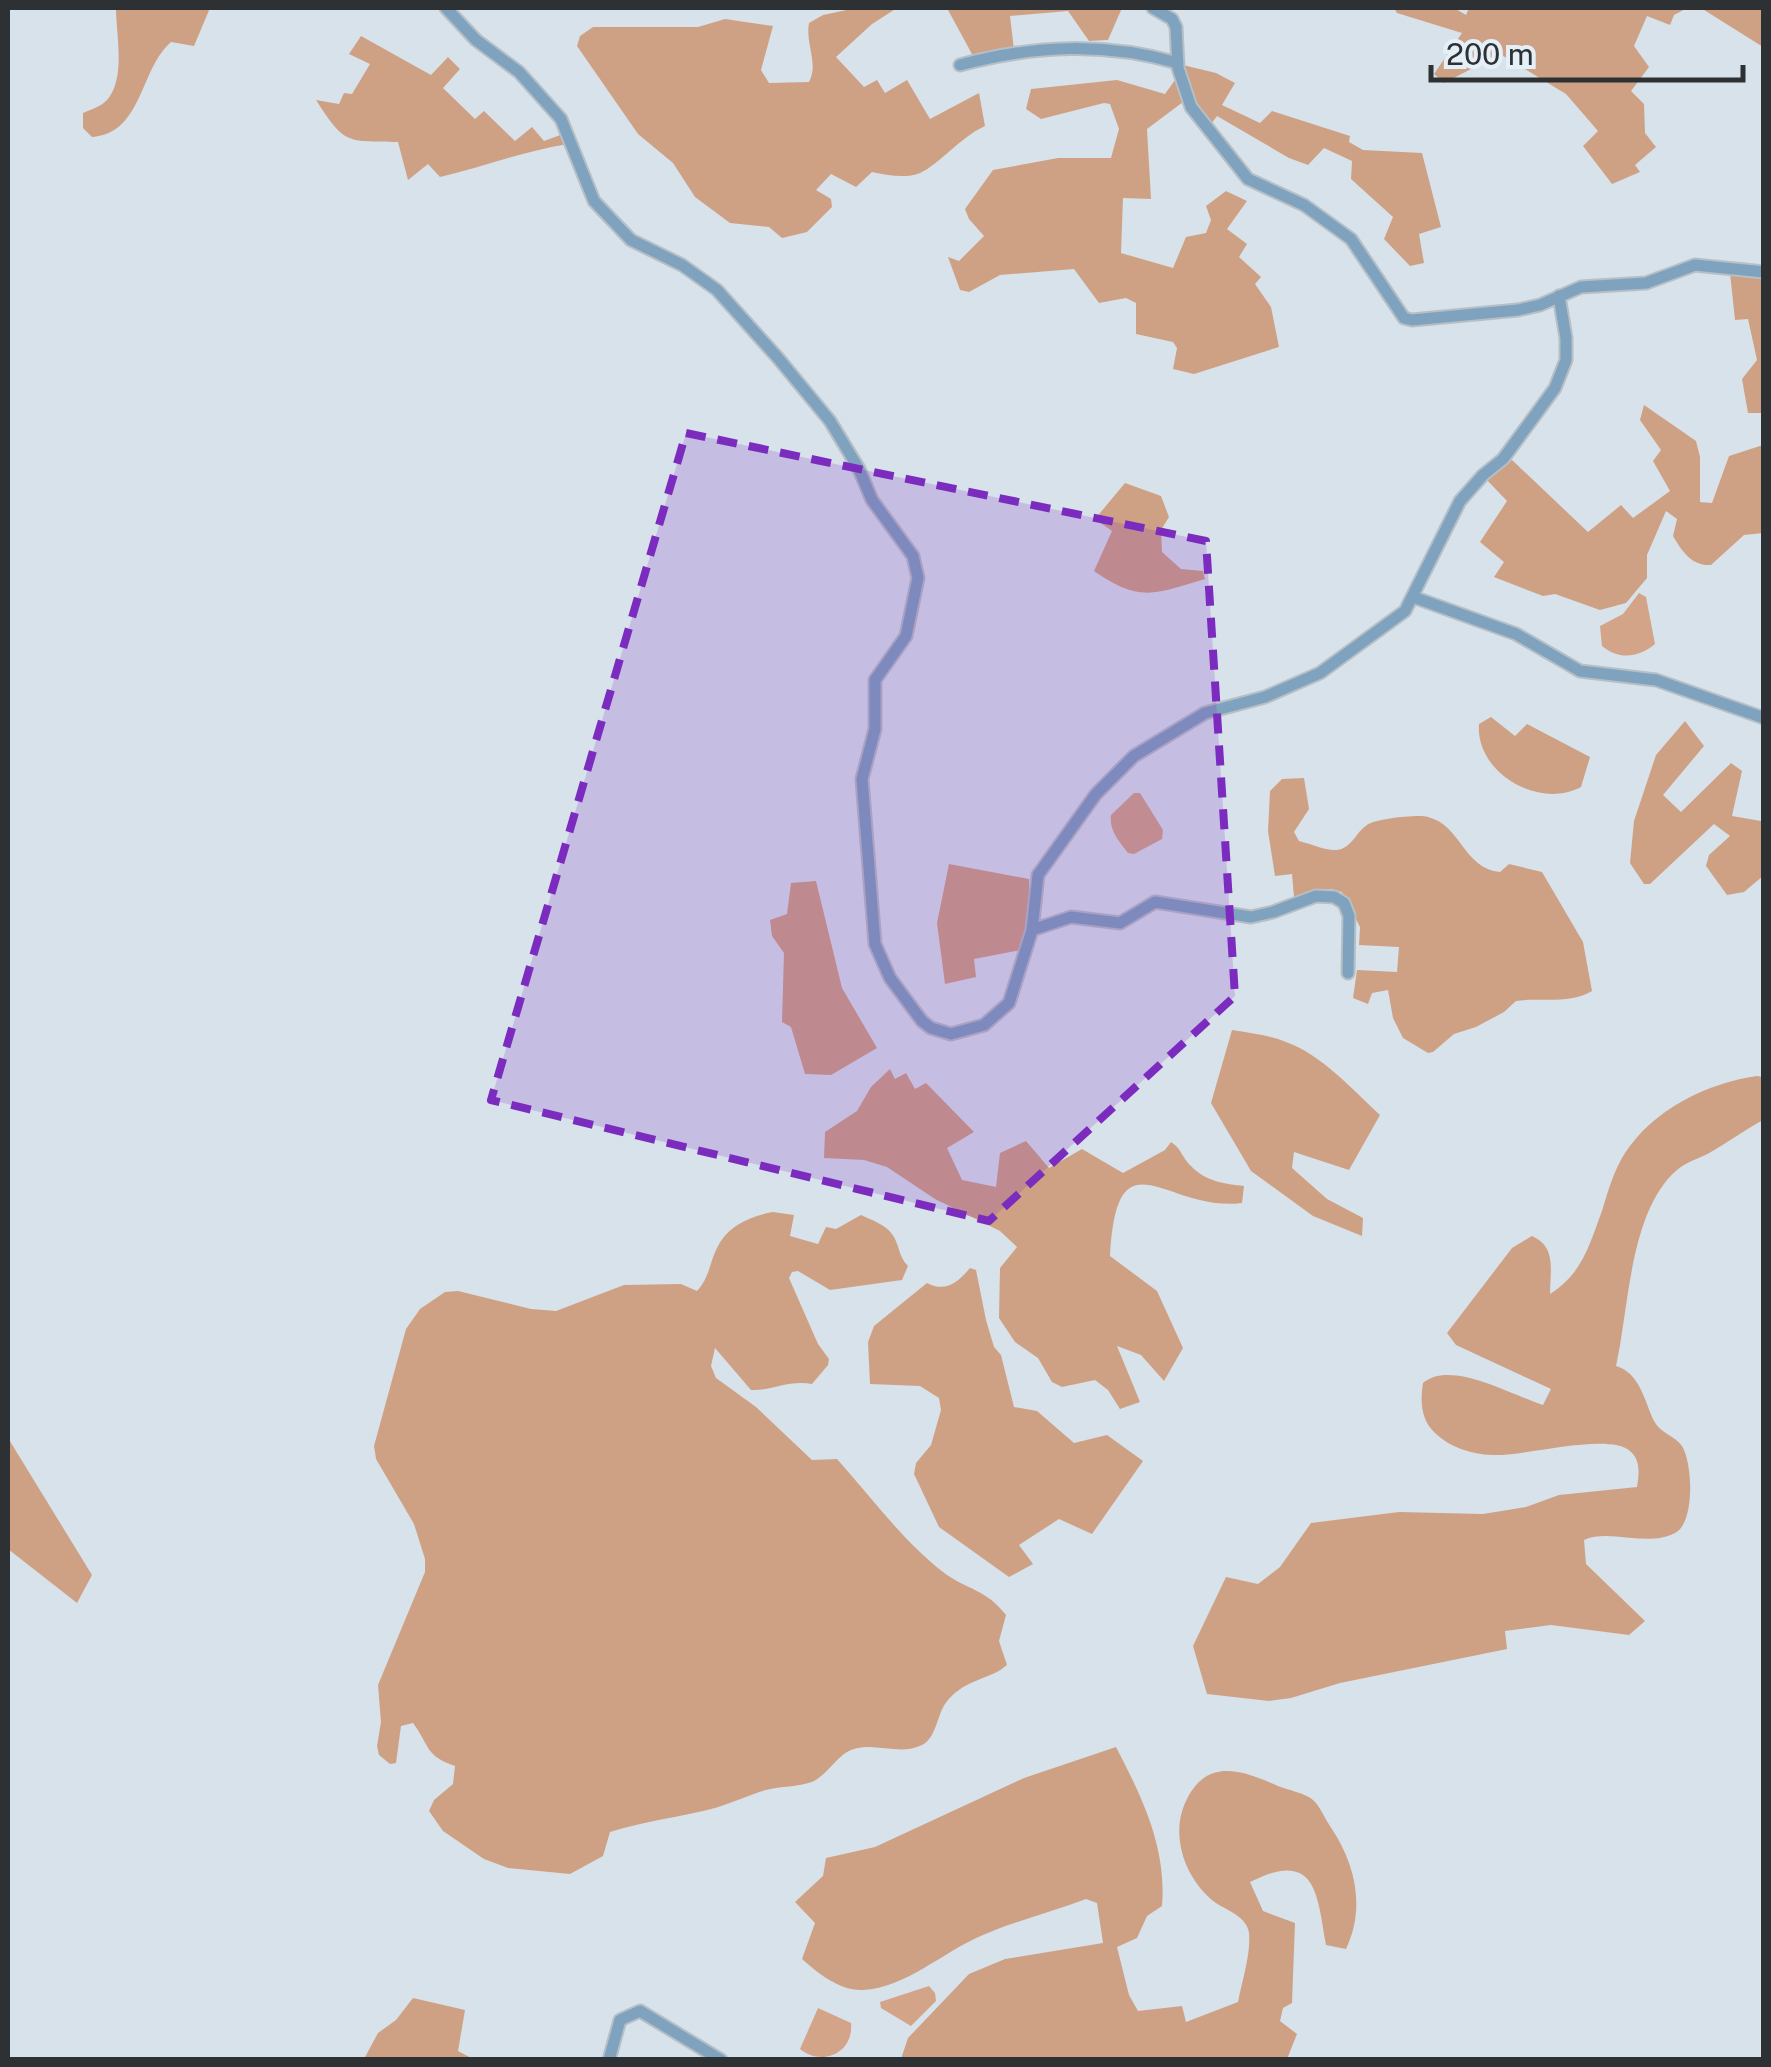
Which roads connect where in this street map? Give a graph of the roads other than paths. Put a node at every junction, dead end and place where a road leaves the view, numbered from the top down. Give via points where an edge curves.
1 (446, 8) edge
2 (1153, 8) edge
3 (1178, 63) junction
4 (960, 65) dead end
5 (1764, 272) edge
6 (1560, 296) junction
7 (1413, 597) junction
8 (1764, 718) edge
9 (1032, 930) junction
10 (1348, 973) dead end
11 (608, 2060) edge
12 (721, 2060) edge

1 - 9 street via 562,119 594,201 634,242 717,290 778,358 830,421 872,500 913,556 918,578 906,636 876,680 875,729 862,779 875,944 890,978 932,1028 951,1034 984,1025 1008,1003
2 - 3 street via 1176,26
3 - 4 street via 1099,47
3 - 6 street via 1195,114 1248,179 1304,206 1351,240 1404,318 1510,312
5 - 6 street via 1695,264 1650,282 1581,286
6 - 7 street via 1566,360 1555,388 1503,459 1460,501
7 - 8 street via 1516,634 1580,671 1656,680
7 - 9 street via 1391,624 1320,673 1206,713 1134,756 1096,794 1038,875
9 - 10 street via 1071,917 1120,923 1155,902 1252,916 1334,896 1349,916
11 - 12 street via 620,2020 640,2011

